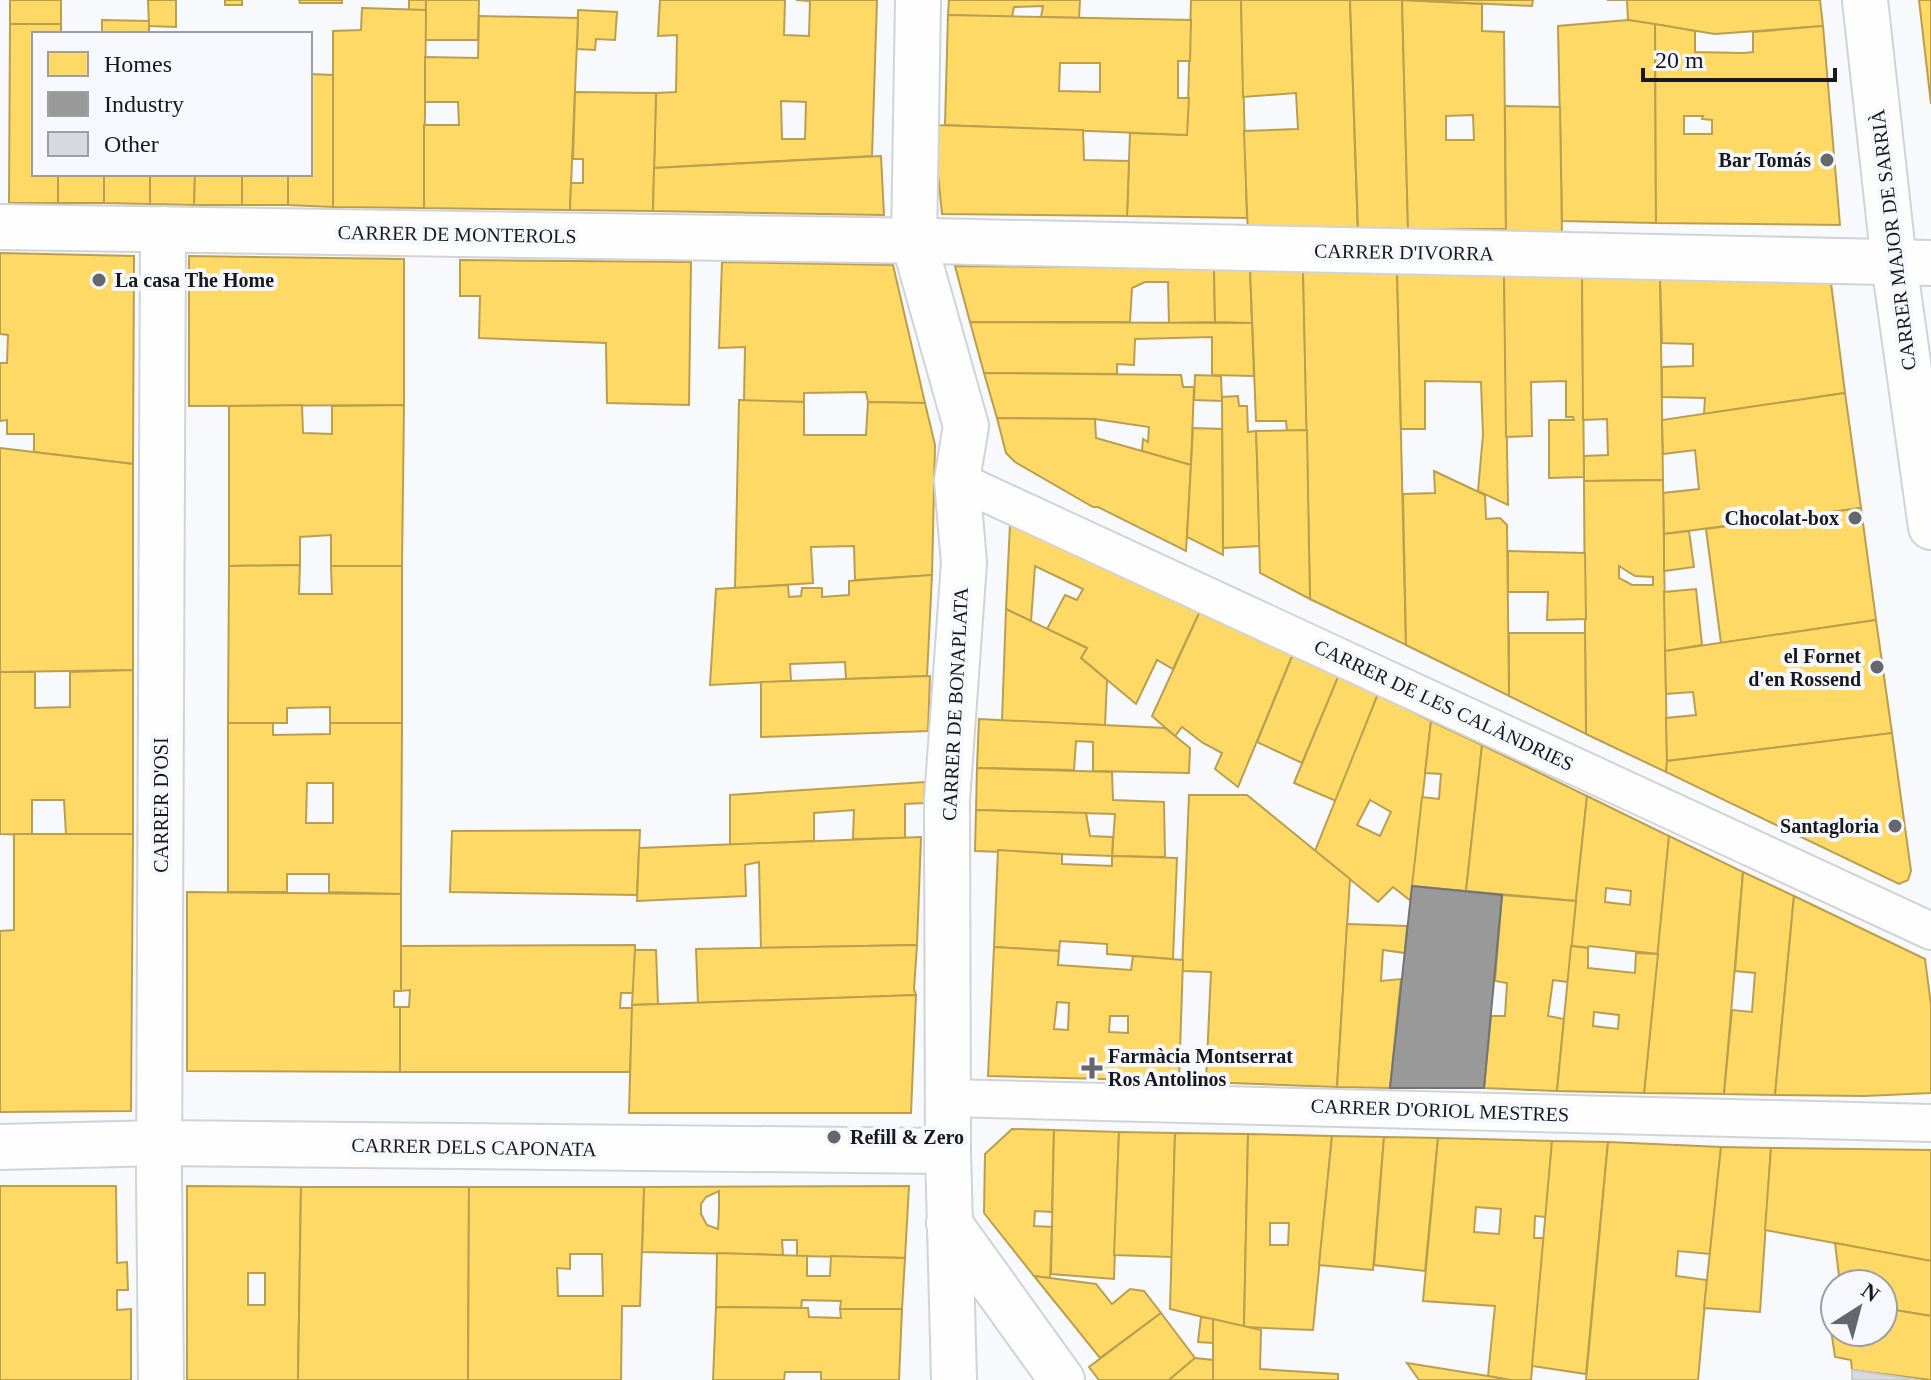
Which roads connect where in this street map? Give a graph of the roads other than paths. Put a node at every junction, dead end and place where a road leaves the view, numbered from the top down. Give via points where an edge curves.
1 (918, 0) edge
2 (1865, 0) edge
3 (0, 227) edge
4 (163, 229) junction
5 (914, 242) junction
6 (1913, 263) edge
7 (957, 480) junction
8 (1931, 527) edge
9 (1931, 931) edge
10 (949, 1098) junction
11 (1931, 1123) edge
12 (159, 1143) junction
13 (0, 1147) edge
14 (948, 1151) junction
15 (949, 1223) junction
16 (161, 1380) edge
17 (954, 1380) edge
18 (1062, 1380) edge

1 - 5 street, CARRER DE BONAPLATA
2 - 6 street, CARRER MAJOR DE SARRIÀ
3 - 4 street, CARRER DE MONTEROLS
4 - 5 street, CARRER DE MONTEROLS
4 - 12 street, CARRER D'OSI
5 - 6 street, CARRER D'IVORRA
5 - 7 street, CARRER DE BONAPLATA via 966,426
6 - 8 street, CARRER MAJOR DE SARRIÀ
7 - 9 street, CARRER DE LES CALÀNDRIES
7 - 10 street, CARRER DE BONAPLATA via 964,563 947,800
10 - 11 street, CARRER D'ORIOL MESTRES
10 - 14 street, CARRER DE BONAPLATA
12 - 13 street, CARRER DELS CAPONATA
12 - 14 street, CARRER DELS CAPONATA
12 - 16 street, CARRER D'OSI
14 - 15 street, CARRER DE BONAPLATA
15 - 17 street, CARRER DE BONAPLATA
15 - 18 street

